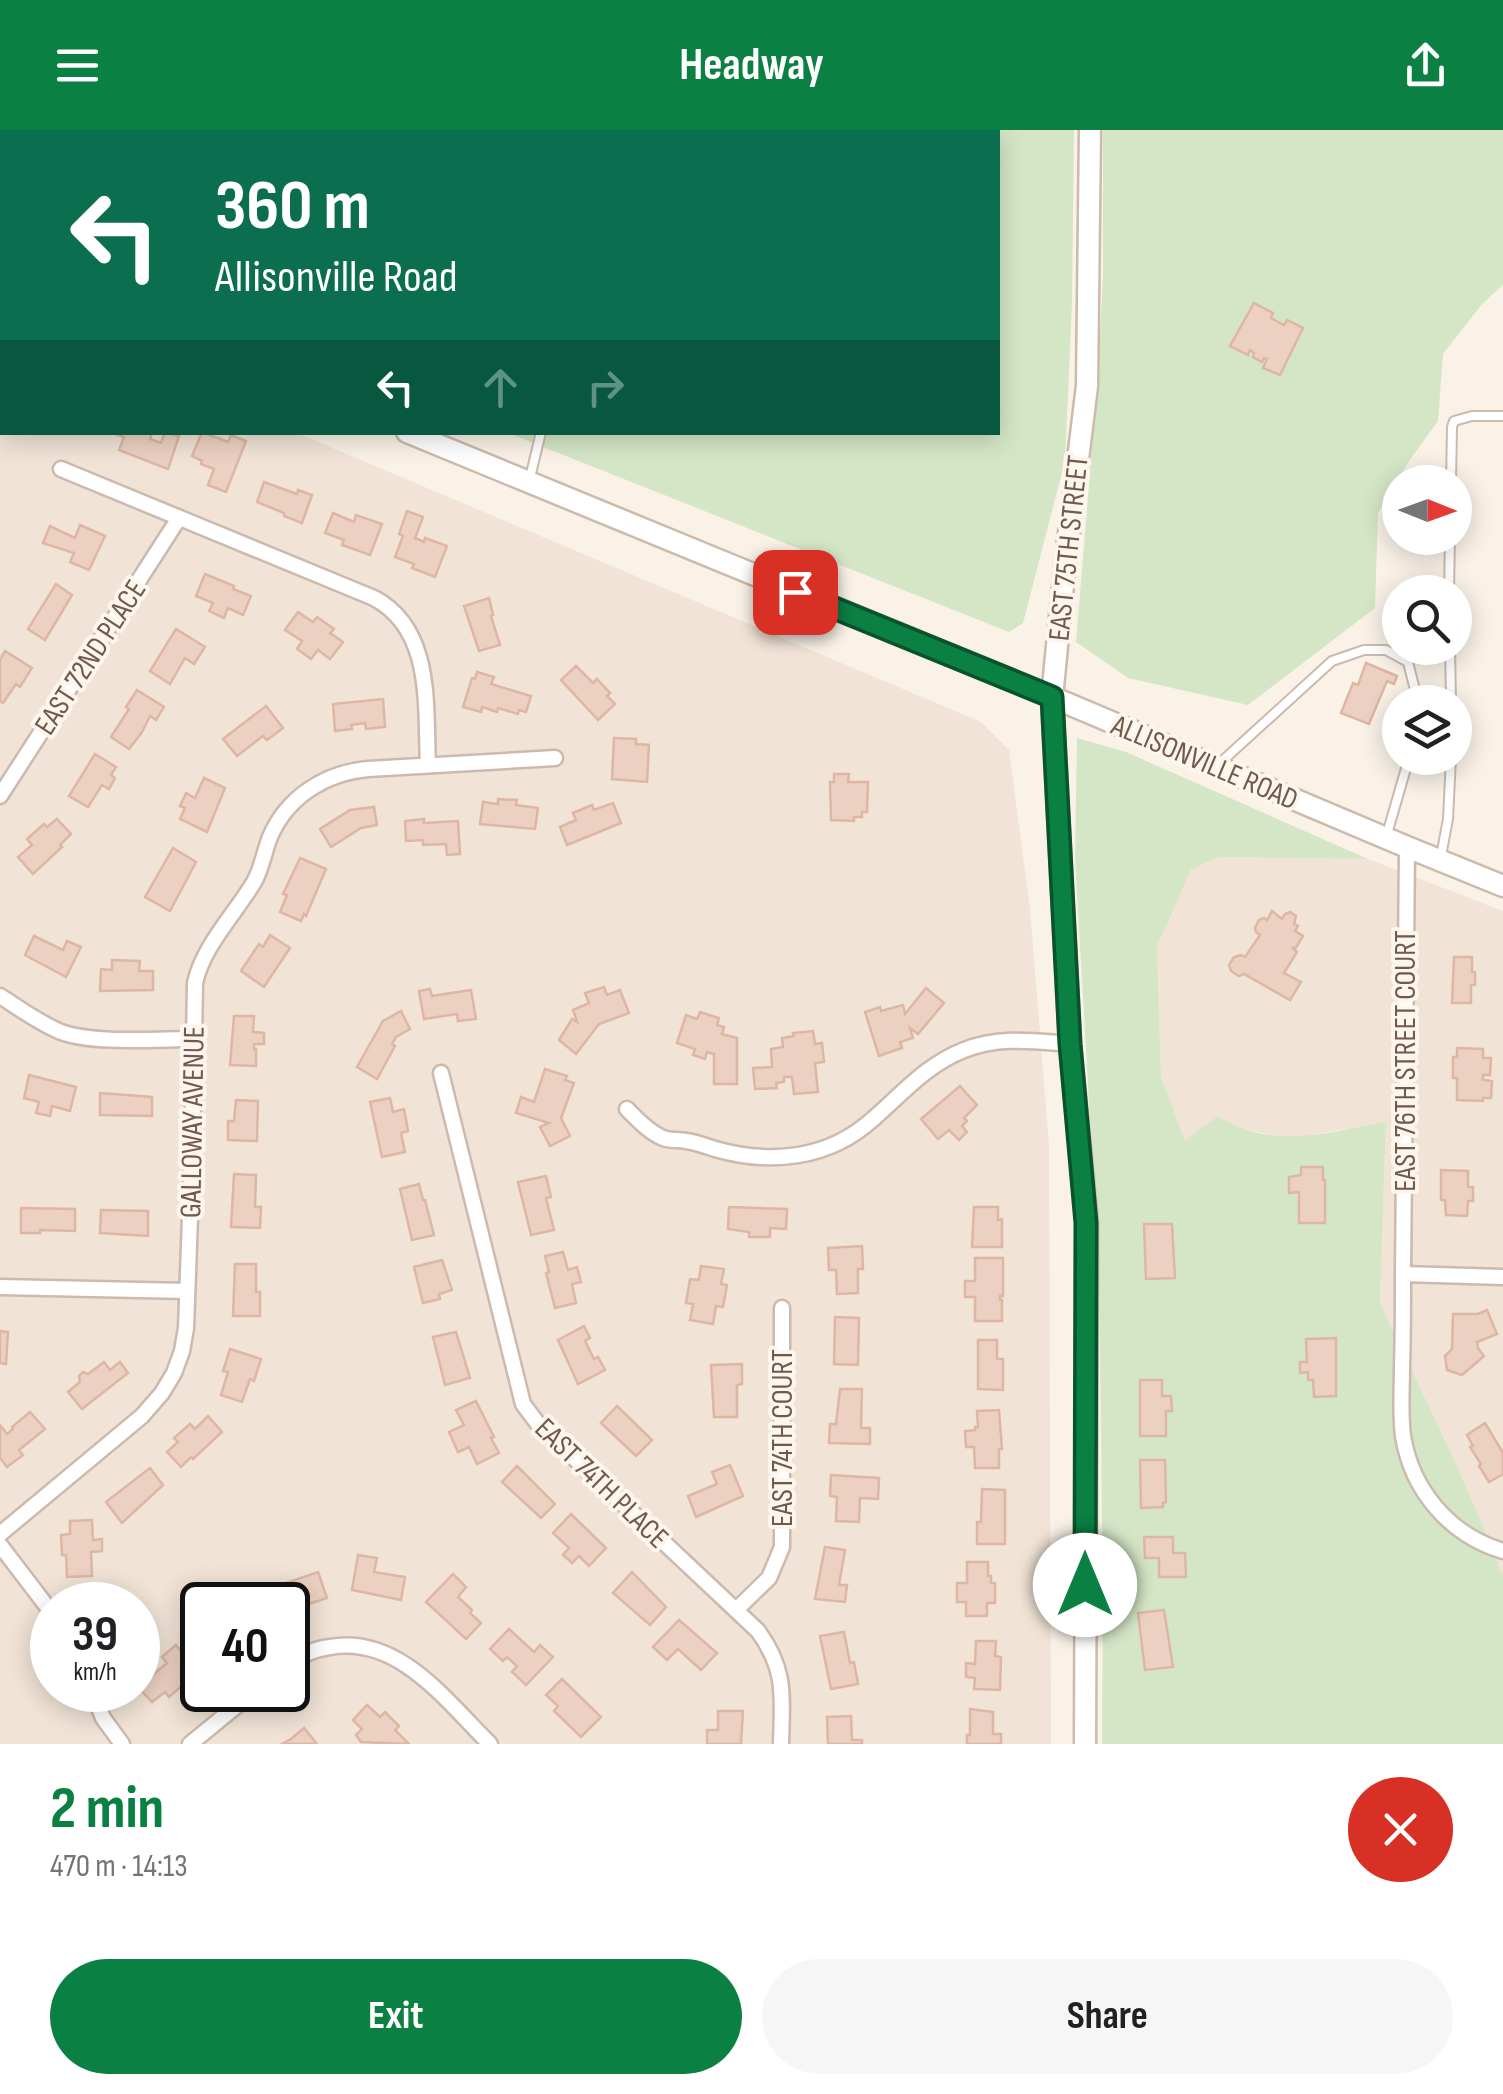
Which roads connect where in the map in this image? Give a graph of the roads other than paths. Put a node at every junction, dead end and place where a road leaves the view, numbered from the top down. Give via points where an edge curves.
1 (1090, 130) edge
2 (1503, 416) edge
3 (414, 435) edge
4 (541, 435) edge
5 (1451, 465) edge
6 (61, 469) dead end
7 (528, 482) junction
8 (179, 518) junction
9 (1414, 685) edge
10 (1052, 697) junction
11 (555, 758) dead end
12 (428, 766) junction
13 (1216, 767) junction
14 (1404, 775) edge
15 (1450, 775) edge
16 (0, 796) edge
17 (1386, 838) junction
18 (1406, 847) junction
19 (1440, 861) junction
20 (1503, 886) edge
21 (0, 996) edge
22 (193, 1039) junction
23 (1070, 1044) junction
24 (441, 1073) dead end
25 (628, 1110) dead end
26 (1403, 1274) junction
27 (1503, 1276) edge
28 (0, 1287) edge
29 (187, 1291) junction
30 (782, 1308) dead end
31 (0, 1534) edge
32 (0, 1545) edge
33 (1503, 1552) edge
34 (30, 1584) edge
35 (736, 1610) junction
36 (310, 1652) edge
37 (101, 1712) edge
38 (229, 1712) edge
39 (122, 1744) edge
40 (190, 1744) edge
41 (490, 1744) edge
42 (781, 1744) edge
43 (1084, 1744) edge

1 - 10 street, EAST 75TH STREET via 1087,386
2 - 5 lane via 1454,421
3 - 7 street, ALLISONVILLE ROAD
4 - 7 lane
6 - 8 street
7 - 10 street, ALLISONVILLE ROAD
8 - 12 street via 393,611 420,656
8 - 16 street, EAST 72ND PLACE
9 - 13 lane via 1408,662 1386,650 1332,661
10 - 13 street, ALLISONVILLE ROAD
10 - 23 street, EAST 75TH STREET
11 - 12 street, GALLOWAY AVENUE
12 - 22 street, GALLOWAY AVENUE via 346,772 317,784 288,808 253,884 203,960 195,983
13 - 17 street, ALLISONVILLE ROAD
14 - 17 lane
15 - 19 lane
17 - 18 street, ALLISONVILLE ROAD
18 - 19 street, ALLISONVILLE ROAD
18 - 26 street, EAST 76TH STREET COURT
19 - 20 street, ALLISONVILLE ROAD
21 - 22 street via 72,1035
22 - 29 street, GALLOWAY AVENUE
23 - 25 street via 1012,1040 970,1048 927,1070 858,1132 789,1157 735,1155 666,1140
23 - 43 street, EAST 75TH STREET via 1087,1252
24 - 35 street, EAST 74TH PLACE via 522,1404
26 - 27 street
26 - 33 street, EAST 76TH STREET COURT via 1402,1421 1410,1465 1441,1514
28 - 29 street
29 - 31 street, GALLOWAY AVENUE via 182,1351 162,1393
30 - 35 street, EAST 74TH COURT via 782,1547 769,1578
32 - 34 street
35 - 42 street, EAST 74TH PLACE via 775,1658
36 - 41 street via 360,1646 389,1654
37 - 39 street
38 - 40 street

